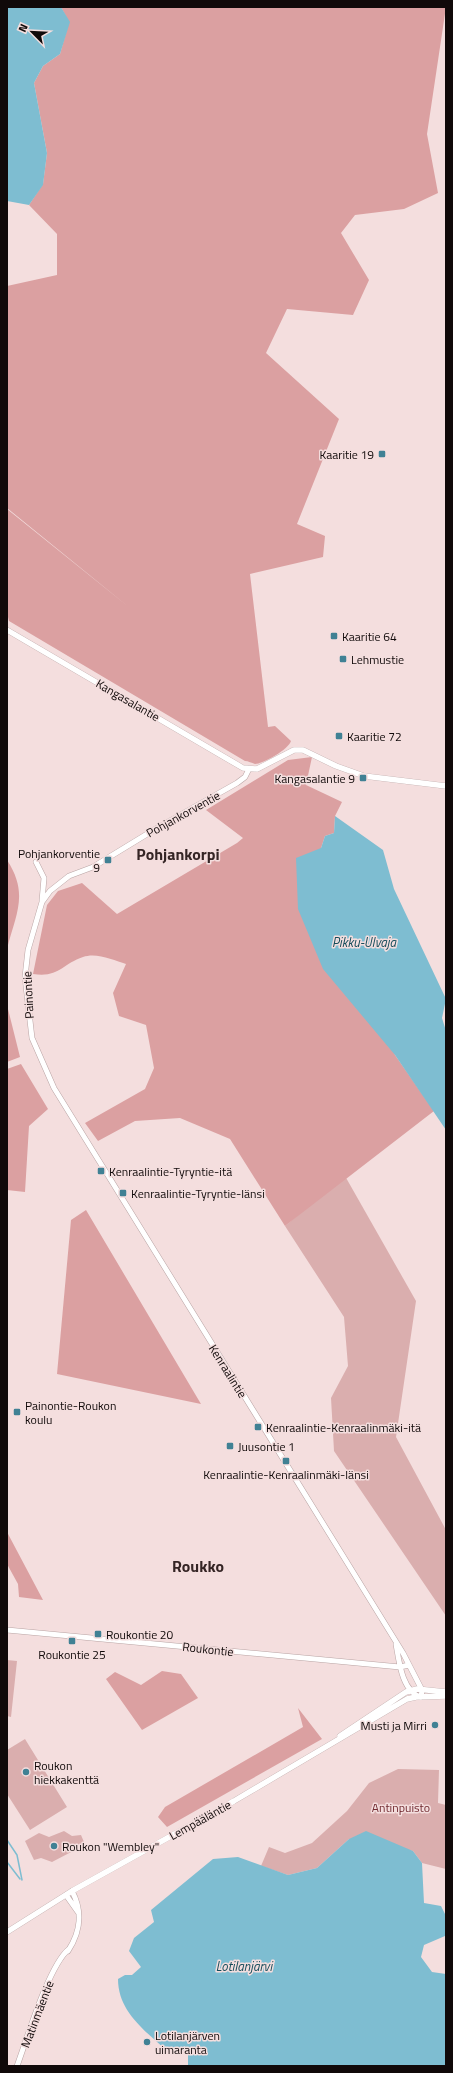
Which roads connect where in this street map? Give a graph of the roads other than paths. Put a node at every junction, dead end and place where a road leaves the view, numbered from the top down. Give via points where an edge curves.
1 (7, 630) edge
2 (249, 769) junction
3 (446, 786) edge
4 (36, 862) dead end
5 (68, 876) joint
6 (42, 902) junction
7 (60, 1098) joint
8 (7, 1630) edge
9 (396, 1644) junction
10 (409, 1664) junction
11 (400, 1667) junction
12 (410, 1690) junction
13 (422, 1690) junction
14 (446, 1692) edge
15 (446, 1696) edge
16 (421, 1697) junction
17 (330, 1744) junction
18 (72, 1891) junction
19 (66, 1895) junction
20 (78, 1912) junction
21 (7, 1932) edge
22 (17, 2066) edge

1 - 2 main road, Kangasalantie via 234,763
2 - 3 main road, Pohjankorventie via 257,769 294,750 303,750 364,776
2 - 5 street, Pohjankorventie via 245,776 225,790 93,867
4 - 6 street via 44,878
5 - 6 street, Painontie
6 - 7 street, Painontie via 28,950 25,977 27,1007 32,1038 47,1076
7 - 9 street, Kenraalintie
8 - 11 street, Roukontie
9 - 10 street, Kenraalintie
9 - 11 street, Kenraalintie
10 - 11 street, Roukontie
10 - 13 street, Kenraalintie
11 - 12 street, Kenraalintie
12 - 13 main road
12 - 16 street
12 - 17 main road, Lempääläntie
13 - 14 main road
13 - 16 street
15 - 16 main road, Lempääläntie
16 - 17 main road, Lempääläntie via 407,1699
17 - 18 main road, Lempääläntie
18 - 19 main road, Lempääläntie
18 - 20 street, Matinmäentie via 79,1906
19 - 20 street
19 - 21 main road, Lempääläntie
20 - 22 street, Matinmäentie via 80,1927 75,1940 66,1956 59,1962

